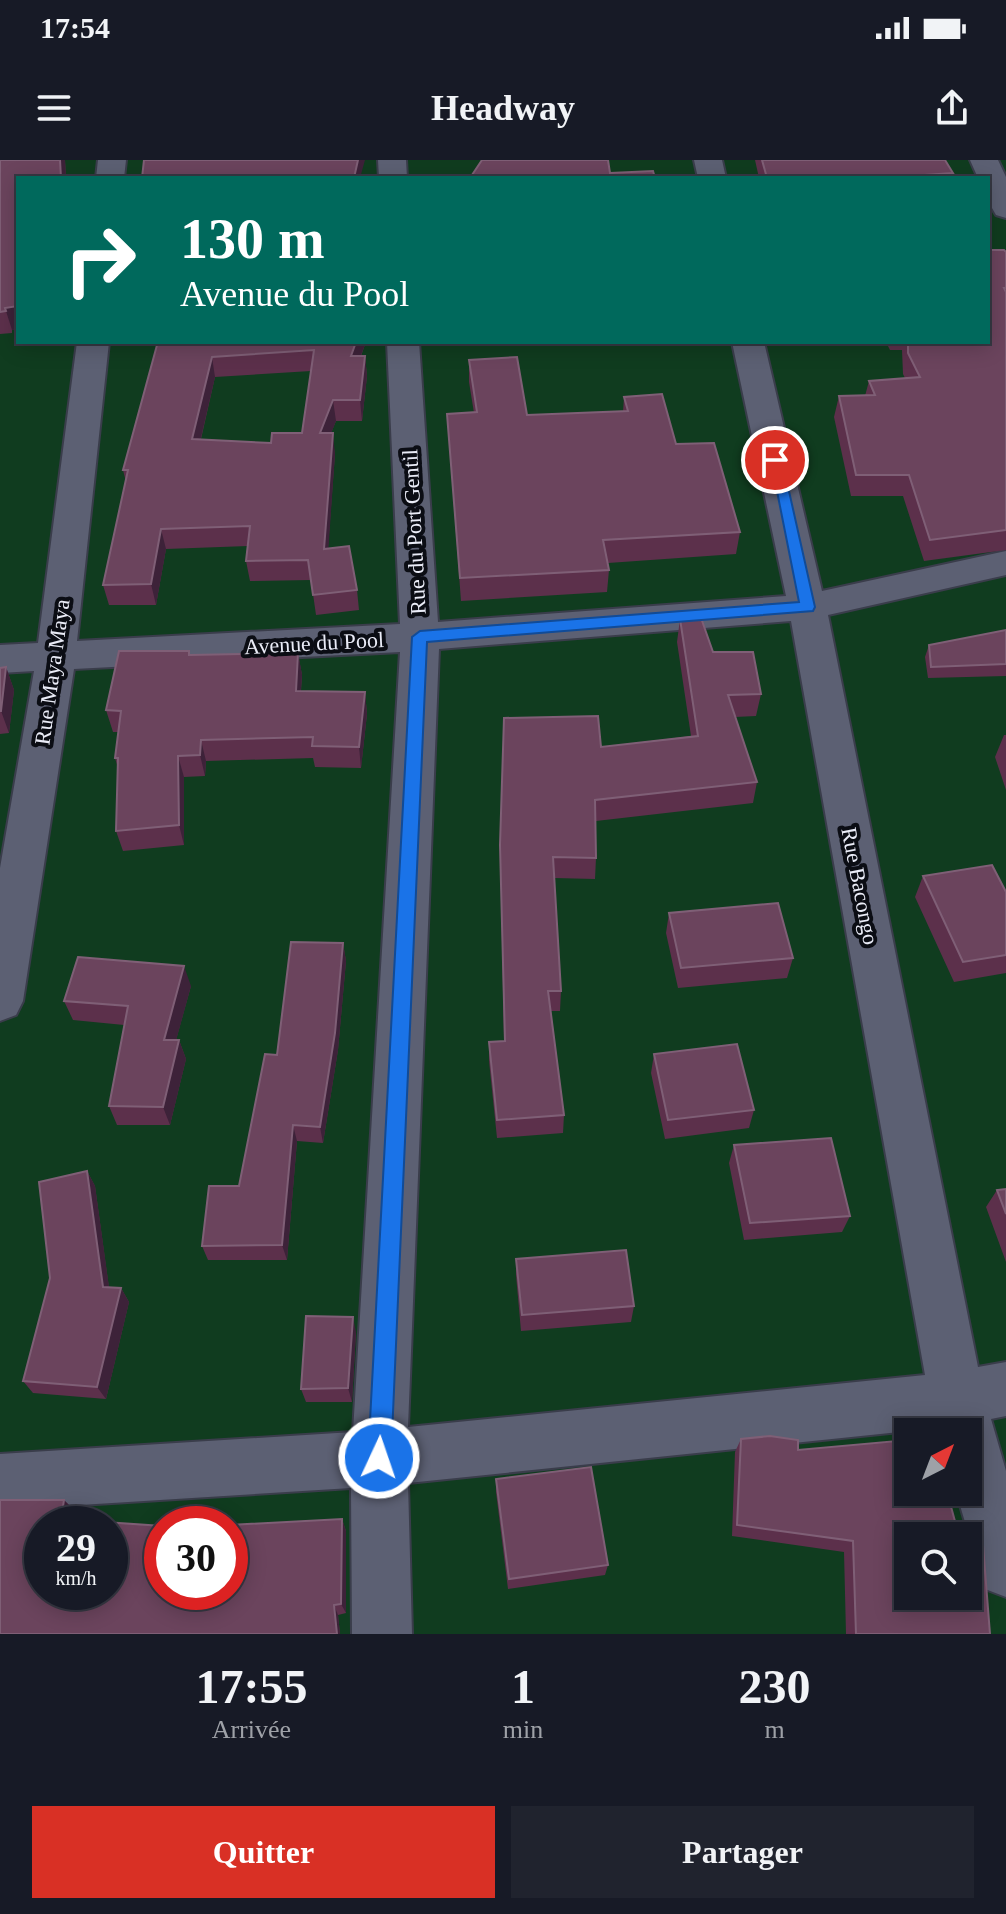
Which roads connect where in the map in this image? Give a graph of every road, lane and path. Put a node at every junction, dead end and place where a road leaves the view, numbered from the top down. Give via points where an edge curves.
1 (984, 160) edge
2 (1006, 209) edge
3 (93, 344) edge
4 (403, 344) edge
5 (748, 344) edge
6 (1006, 563) edge
7 (807, 607) junction
8 (420, 637) junction
9 (56, 657) junction
10 (0, 659) edge
11 (0, 1001) edge
12 (974, 1414) edge
13 (379, 1458) junction
14 (0, 1482) edge
15 (1006, 1568) edge
16 (382, 1634) edge

1 - 2 street
3 - 9 street, Rue Maya Maya
4 - 8 street, Rue du Port Gentil
5 - 7 street, Rue Bacongo
6 - 7 street, Avenue du Pool
7 - 8 street, Avenue du Pool
7 - 12 street, Rue Bacongo
8 - 9 street, Avenue du Pool
8 - 13 street, Rue du Port Gentil
9 - 10 street, Avenue du Pool
9 - 11 street, Rue Maya Maya
12 - 13 street
12 - 15 street, Rue Bacongo
13 - 14 street
13 - 16 street, Rue du Port Gentil

